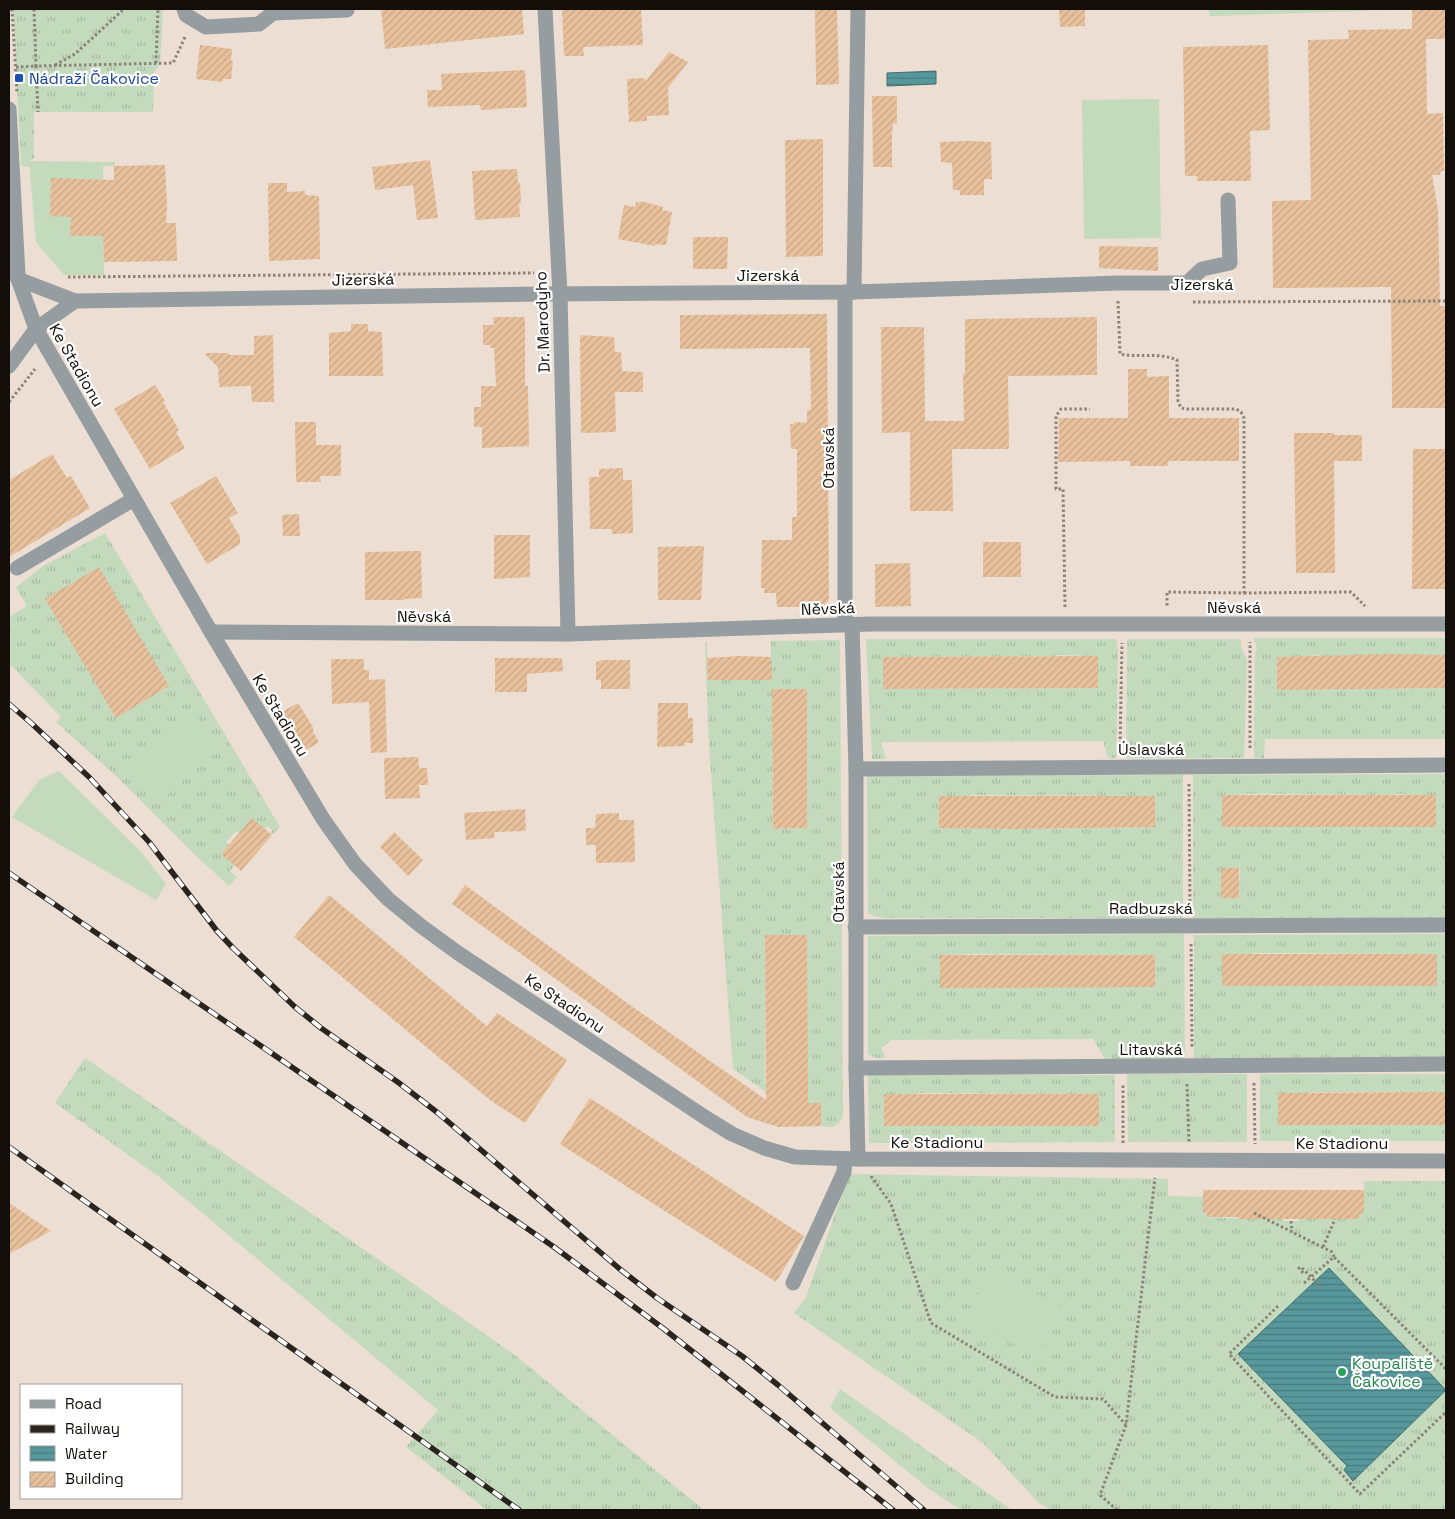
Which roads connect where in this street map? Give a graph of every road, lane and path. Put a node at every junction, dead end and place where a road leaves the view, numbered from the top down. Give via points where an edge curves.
1 (12, 9) edge
2 (34, 9) edge
3 (124, 9) edge
4 (158, 9) edge
5 (184, 9) edge
6 (545, 9) edge
7 (858, 9) edge
8 (347, 10) dead end
9 (273, 11) edge
10 (206, 27) junction
11 (156, 63) junction
12 (55, 65) junction
13 (36, 66) junction
14 (16, 67) junction
15 (17, 96) dead end
16 (9, 109) edge
17 (38, 112) dead end
18 (1228, 200) dead end
19 (9, 263) edge
20 (540, 273) dead end
21 (63, 277) dead end
22 (18, 279) junction
23 (850, 292) junction
24 (560, 294) junction
25 (75, 301) junction
26 (1446, 301) edge
27 (1190, 302) dead end
28 (1117, 310) dead end
29 (36, 328) junction
30 (9, 366) edge
31 (35, 369) dead end
32 (9, 402) edge
33 (1090, 409) dead end
34 (134, 499) junction
35 (17, 568) dead end
36 (1065, 585) dead end
37 (1244, 592) junction
38 (1065, 608) dead end
39 (1074, 608) dead end
40 (1167, 608) dead end
41 (1368, 608) dead end
42 (848, 624) junction
43 (1122, 624) junction
44 (1250, 624) junction
45 (1446, 624) edge
46 (211, 632) junction
47 (568, 634) junction
48 (1446, 765) edge
49 (1250, 766) junction
50 (1120, 767) junction
51 (856, 769) junction
52 (1446, 925) edge
53 (855, 926) junction
54 (1446, 1064) edge
55 (1254, 1065) junction
56 (1123, 1066) junction
57 (1187, 1066) junction
58 (856, 1068) junction
59 (1189, 1144) dead end
60 (1255, 1144) dead end
61 (1123, 1145) dead end
62 (851, 1159) junction
63 (1446, 1162) edge
64 (868, 1172) dead end
65 (1156, 1175) dead end
66 (1254, 1213) dead end
67 (1335, 1219) dead end
68 (1291, 1222) dead end
69 (1292, 1231) junction
70 (1323, 1247) junction
71 (1334, 1257) junction
72 (1303, 1273) dead end
73 (1310, 1277) junction
74 (1304, 1283) dead end
75 (793, 1284) dead end
76 (1322, 1288) dead end
77 (1278, 1306) dead end
78 (1446, 1369) edge
79 (1446, 1412) edge
80 (1126, 1425) junction
81 (1117, 1510) edge

1 - 14 path
2 - 13 path
3 - 12 path via 75,54
4 - 11 path
5 - 10 street via 186,14
6 - 24 street, Dr. Marodyho
7 - 23 street, Otavská
8 - 9 street
9 - 10 street via 259,24
10 - 11 path via 188,31 173,63
11 - 12 path
12 - 13 path
13 - 14 path
13 - 17 path
14 - 15 path
16 - 22 street, Ke Stadionu
18 - 23 street, Jizerská via 1230,263 1202,269 1187,283
19 - 22 street, Ke Stadionu
20 - 21 path
22 - 25 street, Jizerská
22 - 29 street, Ke Stadionu
23 - 24 street, Jizerská
23 - 42 street, Otavská
24 - 25 street, Jizerská
24 - 47 street, Dr. Marodyho
25 - 29 street
26 - 27 path, Jizerská
28 - 37 path via 1120,354 1169,356 1177,360 1181,408 1236,409 1244,418
29 - 30 street
29 - 34 street, Ke Stadionu
31 - 32 path
33 - 36 path via 1061,409 1056,416 1056,488 1063,489
34 - 35 street
34 - 46 street, Ke Stadionu
37 - 40 path via 1167,592
37 - 41 path via 1351,592
38 - 39 path
42 - 43 street, Něvská
42 - 47 street, Něvská
42 - 51 street, Otavská
43 - 44 street, Něvská
43 - 50 path
44 - 45 street, Něvská
44 - 49 path
46 - 47 street, Něvská
46 - 62 street, Ke Stadionu via 323,820 355,864 388,899 458,953 732,1134 795,1157
48 - 49 street, Úslavská
49 - 50 street, Úslavská
50 - 51 street, Úslavská
51 - 53 street, Otavská
52 - 53 street, Radbuzská
53 - 58 street, Otavská
54 - 55 street, Litavská
55 - 57 street, Litavská
55 - 60 path
56 - 57 street, Litavská
56 - 58 street, Litavská
56 - 61 path
57 - 59 path
58 - 62 street, Otavská
62 - 63 street, Ke Stadionu
62 - 75 street, Otavská
64 - 80 path via 891,1204 931,1322 1055,1397 1103,1399
65 - 80 path
66 - 69 path
67 - 70 path
68 - 69 path
69 - 70 path
70 - 71 path
71 - 73 path
71 - 78 path
72 - 73 path via 1301,1266
73 - 74 path
73 - 76 path
77 - 79 path via 1229,1354 1360,1494
80 - 81 path via 1100,1495

